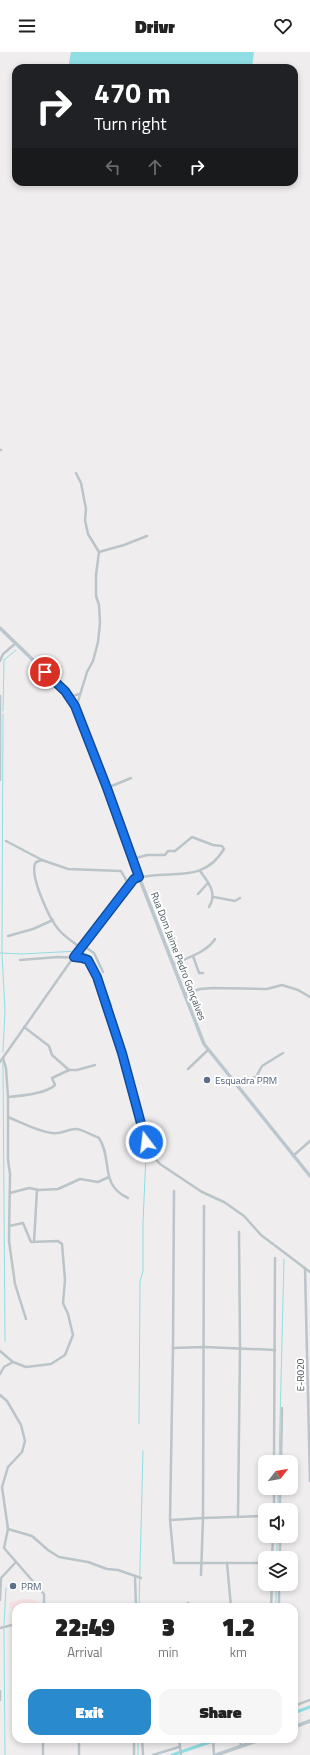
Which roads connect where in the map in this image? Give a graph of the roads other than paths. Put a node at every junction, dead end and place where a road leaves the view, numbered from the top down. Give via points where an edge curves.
1 (76, 473) dead end
2 (147, 536) dead end
3 (99, 552) junction
4 (0, 628) edge
5 (16, 643) junction
6 (0, 661) edge
7 (80, 694) junction
8 (0, 696) edge
9 (69, 697) junction
10 (76, 709) junction
11 (131, 778) dead end
12 (0, 780) edge
13 (107, 788) junction
14 (6, 840) dead end
15 (133, 859) junction
16 (42, 860) junction
17 (200, 871) junction
18 (139, 877) junction
19 (208, 883) junction
20 (129, 885) junction
21 (198, 894) dead end
22 (214, 897) junction
23 (240, 898) dead end
24 (209, 907) dead end
25 (53, 920) junction
26 (8, 936) dead end
27 (214, 939) dead end
28 (81, 947) junction
29 (193, 956) junction
30 (74, 957) junction
31 (20, 960) dead end
32 (174, 964) junction
33 (103, 972) dead end
34 (203, 973) dead end
35 (185, 994) junction
36 (310, 996) edge
37 (24, 1027) junction
38 (208, 1050) junction
39 (284, 1053) dead end
40 (3, 1058) junction
41 (0, 1062) edge
42 (95, 1065) dead end
43 (188, 1069) dead end
44 (69, 1070) junction
45 (238, 1086) junction
46 (8, 1097) junction
47 (8, 1117) junction
48 (310, 1141) edge
49 (293, 1156) junction
50 (310, 1176) edge
51 (109, 1177) junction
52 (37, 1190) junction
53 (174, 1190) dead end
54 (10, 1192) junction
55 (128, 1198) dead end
56 (204, 1206) dead end
57 (9, 1226) junction
58 (239, 1232) dead end
59 (34, 1242) junction
60 (275, 1258) dead end
61 (305, 1268) junction
62 (310, 1272) edge
63 (26, 1319) dead end
64 (204, 1347) junction
65 (173, 1348) junction
66 (240, 1348) junction
67 (275, 1350) junction
68 (0, 1351) edge
69 (13, 1362) junction
70 (0, 1374) edge
71 (0, 1395) edge
72 (282, 1408) dead end
73 (274, 1455) edge
74 (281, 1455) edge
75 (310, 1481) edge
76 (258, 1516) edge
77 (238, 1517) junction
78 (203, 1518) junction
79 (170, 1520) junction
80 (8, 1530) junction
81 (16, 1562) junction
82 (202, 1562) junction
83 (227, 1563) junction
84 (258, 1563) edge
85 (201, 1575) dead end
86 (135, 1576) junction
87 (141, 1578) dead end
88 (272, 1591) edge
89 (279, 1591) edge
90 (0, 1600) edge
91 (44, 1603) edge
92 (136, 1603) edge
93 (231, 1603) edge
94 (271, 1603) edge
95 (279, 1603) edge
96 (12, 1625) edge
97 (0, 1628) edge
98 (0, 1693) edge
99 (0, 1700) edge
100 (310, 1700) edge
101 (298, 1704) edge
102 (310, 1721) edge
103 (298, 1726) edge
104 (43, 1743) edge
105 (79, 1743) edge
106 (134, 1743) edge
107 (142, 1743) edge
108 (179, 1743) edge
109 (214, 1743) edge
110 (241, 1743) edge
111 (250, 1743) edge
112 (241, 1746) junction
113 (179, 1747) junction
114 (43, 1755) edge
115 (79, 1755) edge
116 (134, 1755) edge
117 (143, 1755) edge
118 (152, 1755) edge
119 (181, 1755) edge
120 (215, 1755) edge

1 - 3 street via 81,483 88,534
2 - 3 street
3 - 7 street via 96,575 100,623 98,642
4 - 5 main road, Rua Dom Jaime Pedro Gonçalves
5 - 6 street via 3,654
5 - 9 main road, Rua Dom Jaime Pedro Gonçalves
7 - 9 street
7 - 10 street
8 - 12 street
9 - 10 main road, Rua Dom Jaime Pedro Gonçalves
10 - 13 main road, Rua Dom Jaime Pedro Gonçalves
11 - 13 street
13 - 15 main road, Rua Dom Jaime Pedro Gonçalves
14 - 16 street
15 - 17 street via 146,855 165,855 168,851 175,851 192,837 213,845 224,846 220,855 206,869
15 - 18 main road, Rua Dom Jaime Pedro Gonçalves
16 - 20 street via 68,869 121,871
16 - 25 street via 34,863 33,872
17 - 18 street
17 - 19 street
18 - 20 street
18 - 32 main road, Rua Dom Jaime Pedro Gonçalves
19 - 21 street
19 - 22 street
20 - 28 street
22 - 23 street via 233,901
22 - 24 street
25 - 26 street
25 - 28 street via 59,930
27 - 29 street via 210,945
28 - 30 street
28 - 33 street via 94,954
29 - 32 street
29 - 34 street via 199,972
30 - 31 street
30 - 37 street
30 - 61 street via 88,960 97,977 122,1053 146,1142 153,1156 160,1164 202,1192 224,1202 244,1216 261,1235
32 - 35 main road, Rua Dom Jaime Pedro Gonçalves
35 - 36 street via 200,989 270,989 282,985
35 - 38 main road, Rua Dom Jaime Pedro Gonçalves
37 - 40 street
37 - 44 street via 49,1046 52,1055
38 - 43 street
38 - 45 main road, Rua Dom Jaime Pedro Gonçalves
39 - 45 street via 262,1066 256,1077
40 - 41 street
40 - 46 street
42 - 44 street
44 - 46 street via 52,1078 55,1085 50,1090
45 - 49 main road, Rua Dom Jaime Pedro Gonçalves
46 - 47 street
47 - 51 street via 33,1129 50,1133 75,1129 99,1138
47 - 54 street
48 - 49 street
49 - 50 main road, Rua Dom Jaime Pedro Gonçalves
51 - 52 street via 98,1182 80,1179 58,1189
51 - 55 street via 116,1190
52 - 54 street via 30,1188
52 - 59 street
53 - 65 street
54 - 57 street
56 - 64 street
57 - 59 street via 23,1223
57 - 63 street via 8,1241 15,1284
58 - 66 street
59 - 69 street via 58,1241 62,1244 65,1280 63,1303 73,1336 65,1355 51,1364 26,1368
60 - 67 street
61 - 62 street
61 - 75 street, E-R020
64 - 65 street
64 - 66 street
64 - 78 street
65 - 79 street
66 - 67 street
66 - 77 street
67 - 73 street
68 - 69 street
69 - 70 street via 4,1367
71 - 80 street via 7,1401 24,1434 22,1452 8,1467 2,1487
72 - 74 street
76 - 77 street
77 - 78 street
78 - 79 street
78 - 82 street
79 - 82 street via 174,1563
80 - 81 street via 4,1548
80 - 86 street via 34,1537 59,1556
81 - 90 street via 1,1578
81 - 91 street via 44,1594
82 - 83 street
82 - 85 street
83 - 84 street
83 - 93 street
86 - 87 street
86 - 92 street
88 - 94 street
89 - 95 street
96 - 97 street
98 - 99 street
100 - 101 street
102 - 103 main road
104 - 114 street
105 - 115 street
106 - 116 street
107 - 117 street
108 - 113 street
109 - 120 street
110 - 112 street
111 - 112 main road
112 - 120 main road
113 - 118 street
113 - 119 street

